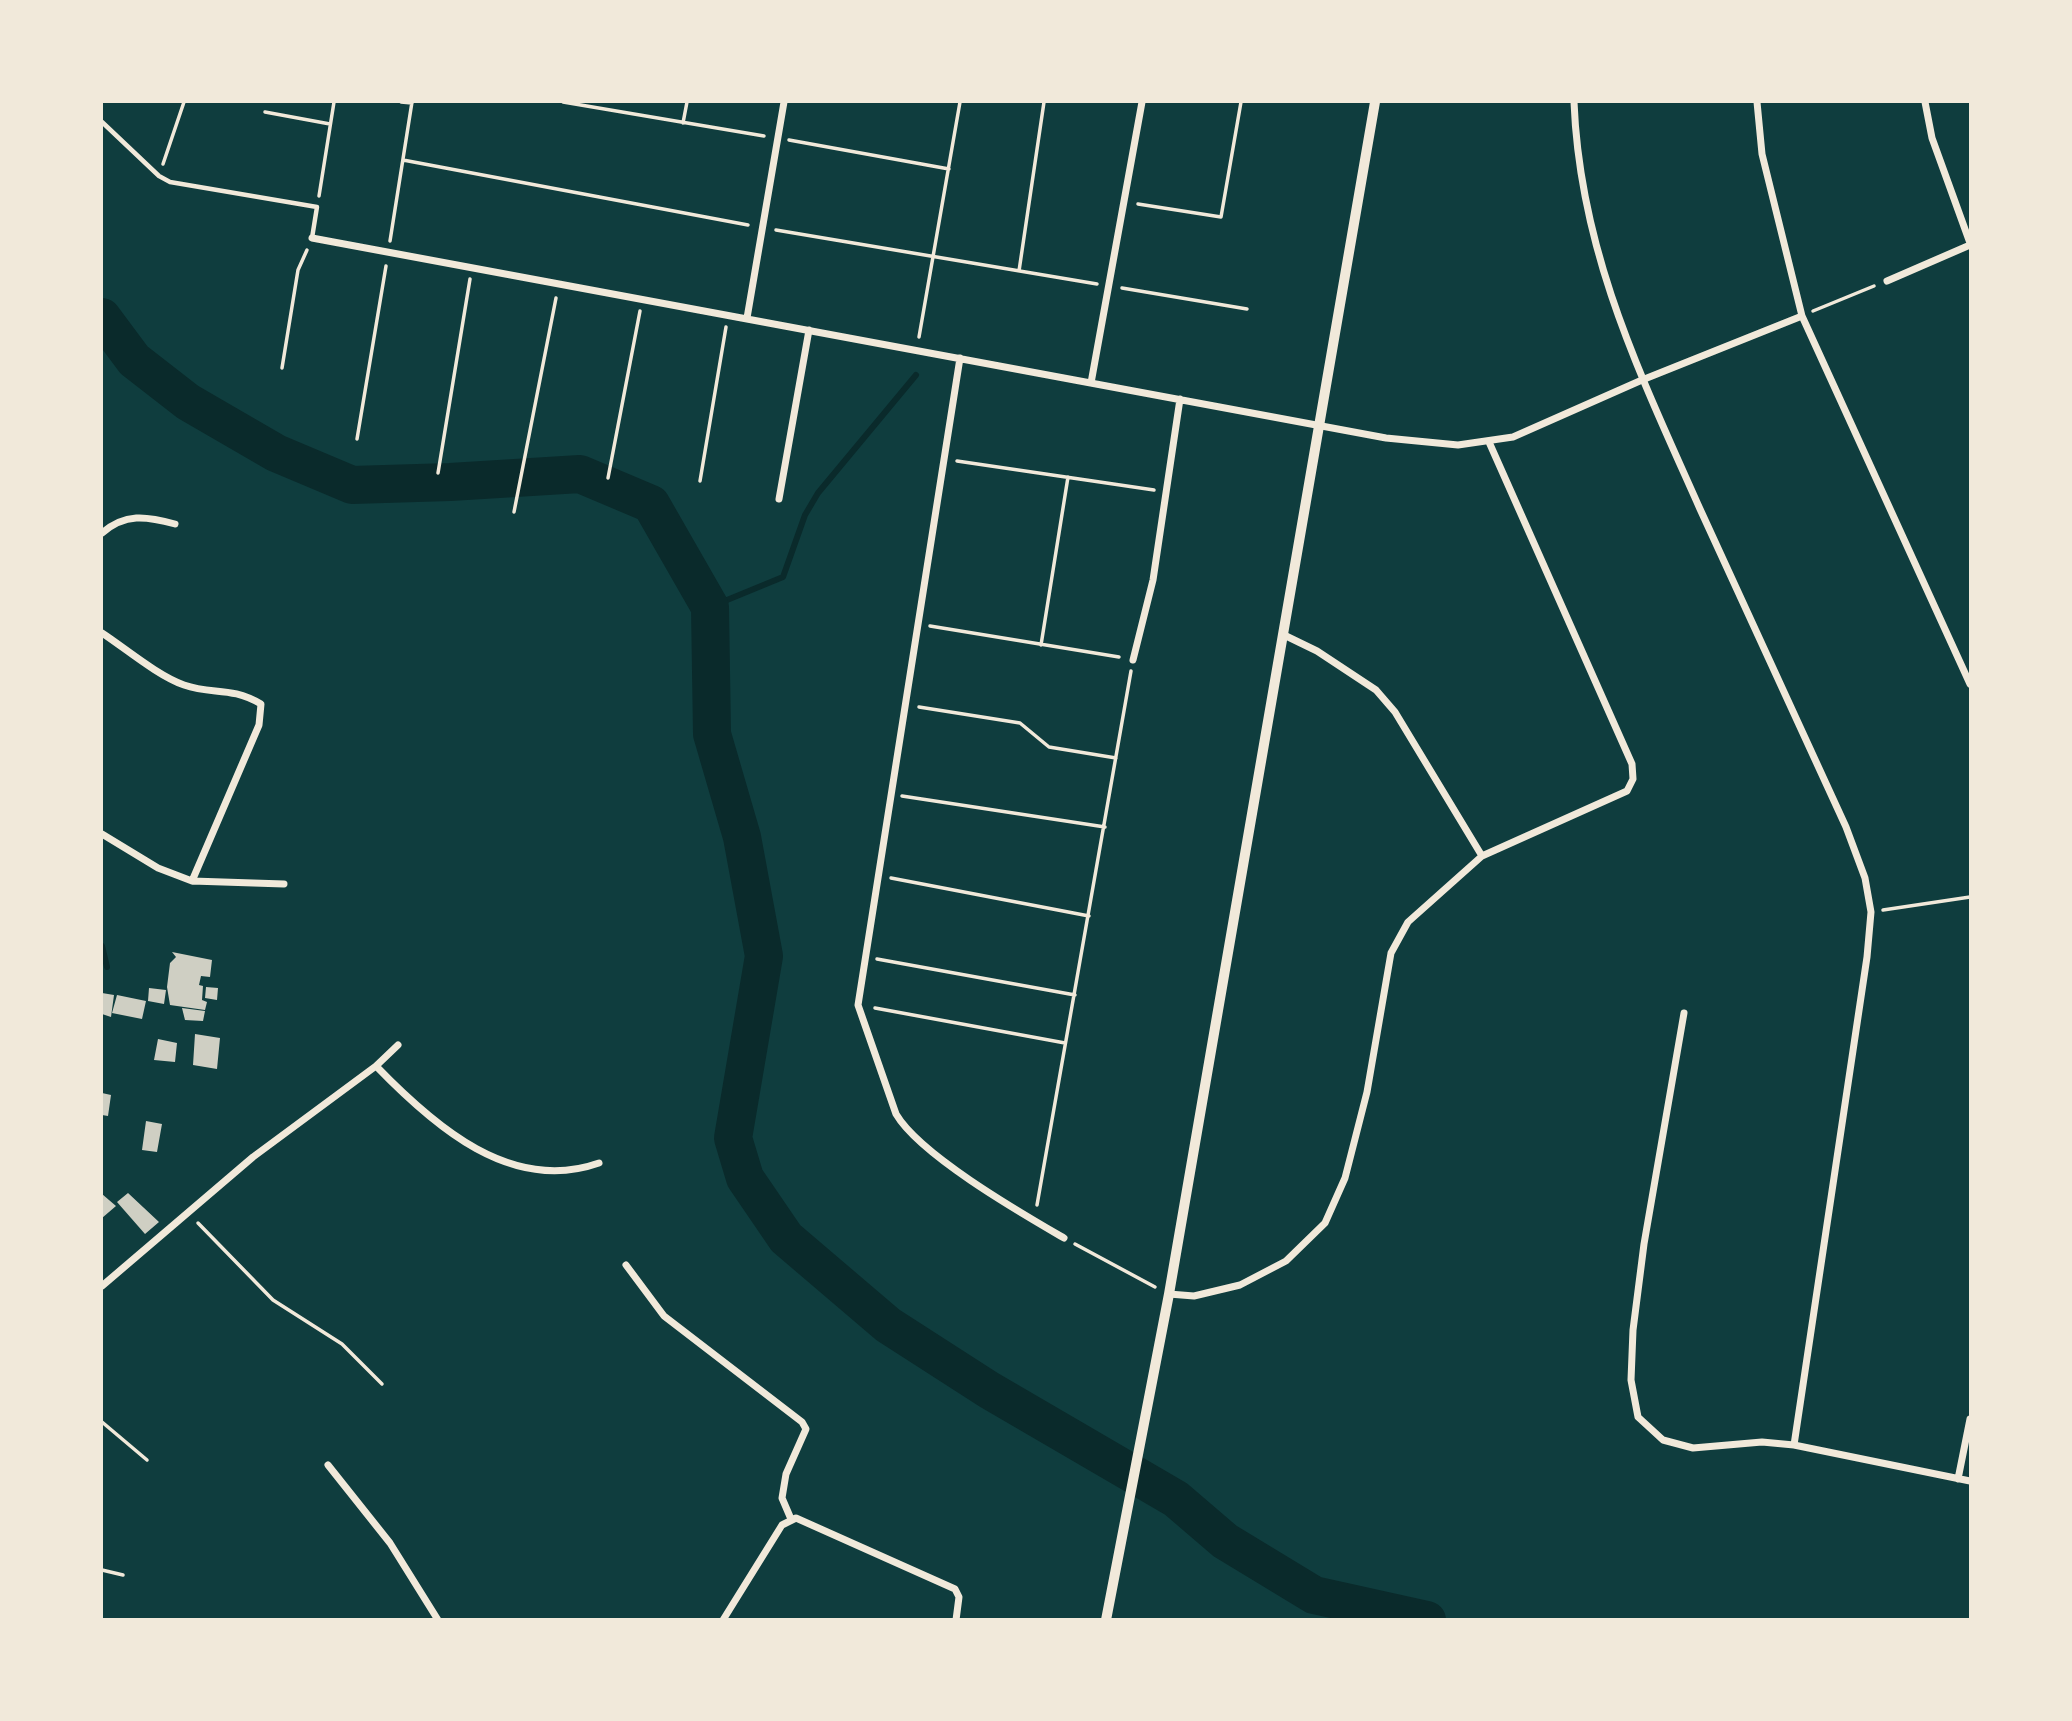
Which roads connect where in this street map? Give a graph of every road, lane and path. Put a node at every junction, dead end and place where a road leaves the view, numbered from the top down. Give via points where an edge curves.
1 (184, 102) edge
2 (334, 102) edge
3 (401, 102) edge
4 (412, 102) edge
5 (563, 102) edge
6 (687, 102) edge
7 (784, 102) edge
8 (960, 102) edge
9 (1044, 102) edge
10 (1142, 102) edge
11 (1241, 102) edge
12 (1375, 102) edge
13 (1574, 102) edge
14 (1757, 102) edge
15 (1925, 102) edge
16 (265, 112) dead end
17 (102, 122) edge
18 (683, 123) junction
19 (330, 124) junction
20 (778, 138) junction
21 (403, 160) junction
22 (949, 169) junction
23 (159, 176) junction
24 (1123, 202) junction
25 (317, 207) junction
26 (763, 228) junction
27 (312, 238) junction
28 (1970, 244) edge
29 (389, 251) junction
30 (934, 257) junction
31 (472, 267) junction
32 (1019, 271) junction
33 (1887, 281) joint
34 (558, 283) junction
35 (1108, 286) junction
36 (642, 299) junction
37 (1247, 309) dead end
38 (728, 315) junction
39 (1802, 316) junction
40 (747, 318) junction
41 (809, 330) junction
42 (917, 350) junction
43 (960, 358) junction
44 (282, 368) dead end
45 (1642, 380) junction
46 (1091, 383) junction
47 (1180, 399) junction
48 (1320, 425) junction
49 (357, 439) dead end
50 (1489, 442) junction
51 (944, 459) junction
52 (438, 472) dead end
53 (1068, 477) junction
54 (608, 478) dead end
55 (699, 481) dead end
56 (1166, 492) junction
57 (779, 499) dead end
58 (514, 512) dead end
59 (175, 524) dead end
60 (102, 533) edge
61 (918, 624) junction
62 (102, 633) edge
63 (1284, 635) junction
64 (1041, 645) junction
65 (1133, 660) junction
66 (1970, 684) edge
67 (905, 704) junction
68 (1116, 758) junction
69 (891, 795) junction
70 (1105, 827) junction
71 (102, 834) edge
72 (1482, 856) junction
73 (878, 876) junction
74 (192, 881) junction
75 (284, 884) dead end
76 (1970, 897) edge
77 (1871, 912) junction
78 (1089, 916) junction
79 (865, 957) junction
80 (1074, 995) junction
81 (858, 1005) junction
82 (1684, 1013) dead end
83 (1065, 1043) junction
84 (398, 1045) dead end
85 (376, 1066) junction
86 (599, 1163) dead end
87 (188, 1212) junction
88 (1034, 1221) junction
89 (1064, 1238) joint
90 (626, 1265) dead end
91 (102, 1286) edge
92 (1169, 1294) junction
93 (382, 1384) dead end
94 (1970, 1419) edge
95 (102, 1422) edge
96 (1794, 1445) junction
97 (147, 1460) dead end
98 (328, 1465) dead end
99 (1958, 1479) junction
100 (1970, 1481) edge
101 (791, 1519) junction
102 (102, 1570) edge
103 (124, 1575) dead end
104 (438, 1619) edge
105 (723, 1619) edge
106 (956, 1619) edge
107 (1106, 1619) edge

1 - 23 path
2 - 19 path
3 - 4 path
4 - 21 path
5 - 18 path
6 - 18 path
7 - 20 street
8 - 22 path
9 - 32 path
10 - 24 street
11 - 24 path via 1221,217
12 - 48 street
13 - 45 street via 1585,208 1600,265
14 - 39 street via 1762,154
15 - 28 street via 1932,138
16 - 19 path
17 - 23 lane
18 - 20 path
19 - 25 path
20 - 22 path
20 - 26 street
21 - 26 path
21 - 29 path
22 - 30 path
23 - 25 lane via 186,186
24 - 35 street
25 - 27 lane
26 - 30 path
26 - 40 street
27 - 29 street
27 - 44 path via 299,264
28 - 33 street
29 - 31 street
29 - 49 path
30 - 32 path
30 - 42 path
31 - 34 street
31 - 52 path
32 - 35 path
33 - 39 path
34 - 36 street
34 - 58 path
35 - 37 path
35 - 46 street
36 - 38 street
36 - 54 path
38 - 40 street
38 - 55 path
39 - 45 street
39 - 66 street
40 - 41 street
41 - 42 street
41 - 57 street
42 - 43 street
43 - 46 street
43 - 51 street
45 - 50 street via 1538,427
45 - 77 street via 1846,827 1865,878
46 - 47 street
47 - 48 street
47 - 56 street
48 - 50 street via 1424,443
48 - 63 street
50 - 72 street via 1632,764 1633,779 1627,791
51 - 53 path
51 - 61 street
53 - 56 path
53 - 64 path
56 - 65 street via 1153,580
59 - 60 street via 132,517
61 - 64 path
61 - 67 street
62 - 74 street via 180,684 203,691 228,690 261,704 259,725
63 - 72 street via 1376,690 1395,712
63 - 92 street
64 - 65 path
65 - 68 path
67 - 68 path via 1020,723 1049,747
67 - 69 street
68 - 70 path
69 - 70 path
69 - 73 street
70 - 78 path
71 - 74 street via 158,868
72 - 92 street via 1408,922 1391,953 1367,1092 1345,1178 1325,1223 1286,1261 1240,1285 1194,1296
73 - 78 path
73 - 79 street
74 - 75 street
76 - 77 path
77 - 96 street
78 - 80 path
79 - 80 path
79 - 81 street
80 - 83 path
81 - 83 path
81 - 88 street via 895,1114 904,1126 961,1174
82 - 96 street via 1633,1331 1631,1380 1638,1417 1663,1440 1693,1448 1762,1442
83 - 88 path
84 - 85 street
85 - 86 street via 412,1103 485,1153 522,1169 563,1172
85 - 87 street via 253,1157
87 - 91 street
87 - 93 path via 273,1300 342,1344
88 - 89 street
89 - 92 path
90 - 101 street via 664,1316 802,1422 806,1429 786,1474 782,1498
92 - 107 street
94 - 99 street
95 - 97 path
96 - 99 street
98 - 104 street via 390,1543
99 - 100 street
101 - 105 street via 782,1525
101 - 106 street via 802,1519 949,1585 959,1594
102 - 103 path

